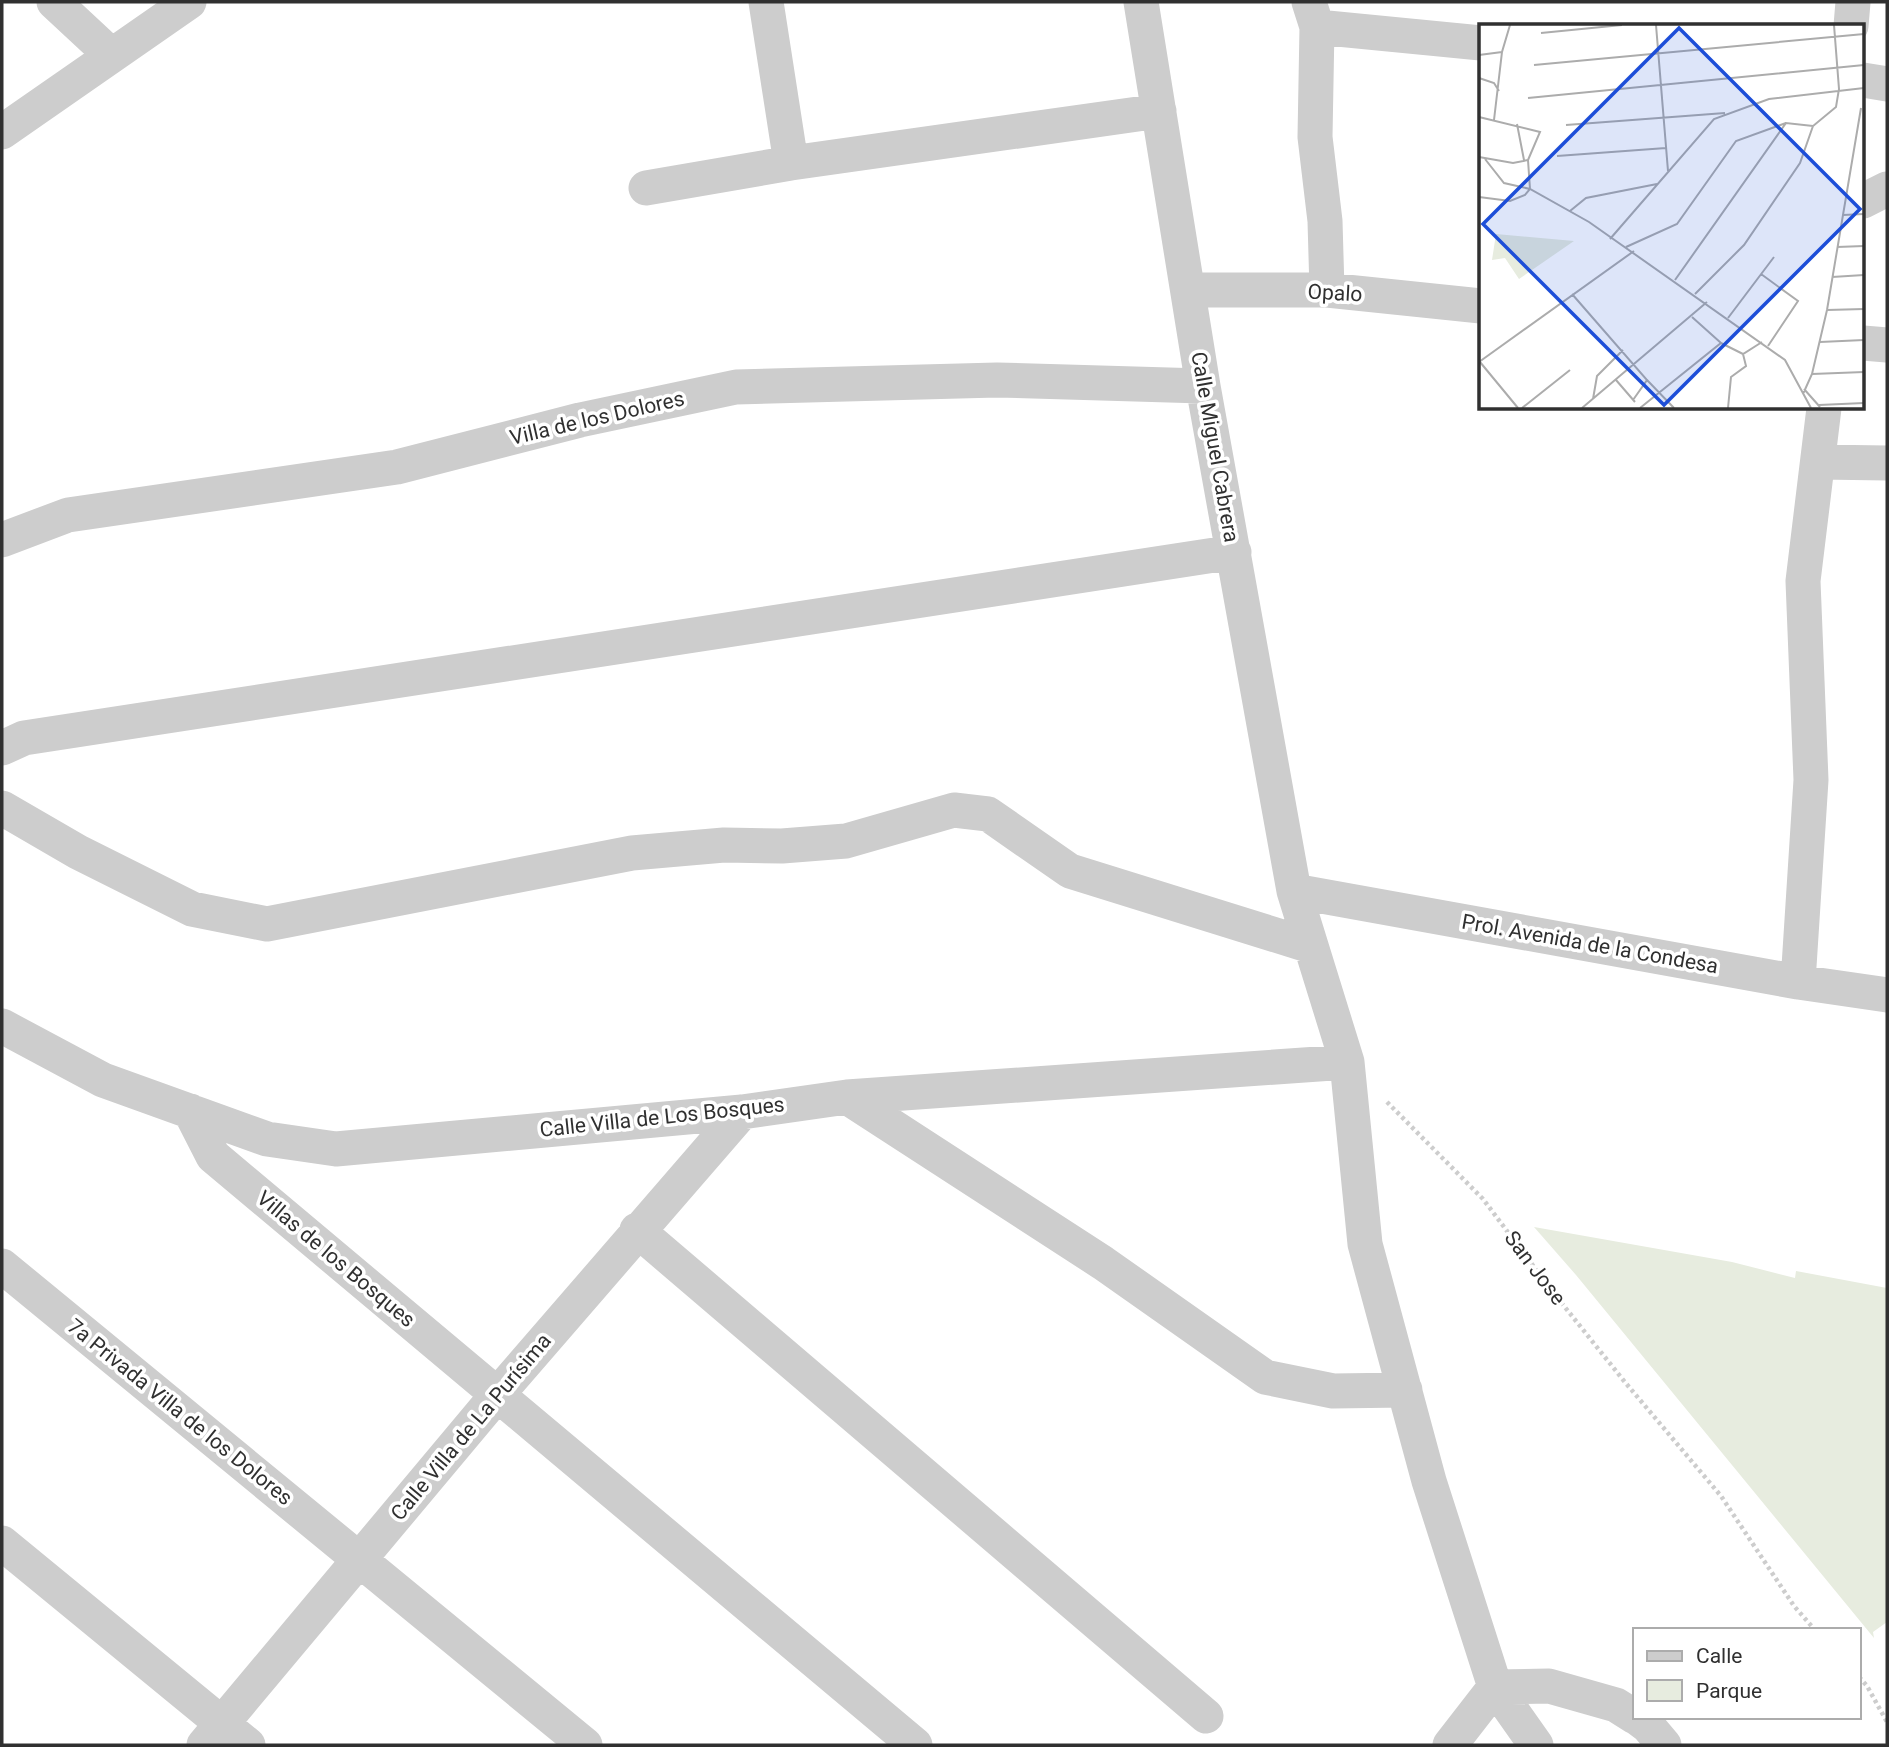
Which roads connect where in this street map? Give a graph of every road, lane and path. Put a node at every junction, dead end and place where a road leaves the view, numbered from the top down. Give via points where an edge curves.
1 (54, 2) edge
2 (188, 2) edge
3 (766, 2) edge
4 (1141, 2) edge
5 (1853, 2) edge
6 (1313, 14) edge
7 (1851, 24) edge
8 (1479, 43) edge
9 (111, 55) junction
10 (1864, 80) edge
11 (1887, 84) edge
12 (1159, 111) junction
13 (2, 132) edge
14 (791, 163) junction
15 (646, 188) dead end
16 (1887, 189) edge
17 (1864, 200) edge
18 (1188, 290) junction
19 (1326, 290) junction
20 (1479, 306) edge
21 (1864, 343) edge
22 (1887, 345) edge
23 (1203, 386) junction
24 (1824, 410) edge
25 (1819, 462) junction
26 (1887, 463) edge
27 (2, 540) edge
28 (1234, 552) junction
29 (2, 748) edge
30 (2, 808) edge
31 (1294, 891) junction
32 (1311, 946) junction
33 (1798, 982) junction
34 (1887, 996) edge
35 (2, 1026) edge
36 (1347, 1062) junction
37 (847, 1097) junction
38 (1385, 1101) dead end
39 (190, 1111) junction
40 (742, 1112) junction
41 (637, 1230) junction
42 (2, 1266) edge
43 (1405, 1391) junction
44 (498, 1395) junction
45 (2, 1543) edge
46 (359, 1558) junction
47 (1813, 1628) edge
48 (1861, 1680) edge
49 (1495, 1687) junction
50 (1206, 1716) dead end
51 (1633, 1717) edge
52 (1887, 1722) edge
53 (213, 1734) edge
54 (248, 1745) edge
55 (585, 1745) edge
56 (915, 1745) edge
57 (1450, 1745) edge
58 (1535, 1745) edge

1 - 9 street
2 - 9 street
3 - 14 street
4 - 12 street, Calle Miguel Cabrera
5 - 7 street
6 - 8 street
6 - 19 street via 1315,137 1325,221
9 - 13 street
10 - 11 street
12 - 14 street
12 - 18 street, Calle Miguel Cabrera
14 - 15 street
16 - 17 street
18 - 19 street, Opalo
18 - 23 street, Calle Miguel Cabrera
19 - 20 street, Opalo
21 - 22 street
23 - 27 street, Villa de los Dolores via 997,380 736,387 580,420 397,467 68,515
23 - 28 street, Calle Miguel Cabrera
24 - 25 street
25 - 26 street
25 - 33 street via 1803,580 1811,780
28 - 29 street via 24,738
28 - 31 street, Calle Miguel Cabrera
30 - 32 street via 192,909 267,925 632,852 846,841 954,810 988,814 1070,871
31 - 32 street
31 - 33 street, Prol. Avenida de la Condesa
32 - 36 street
33 - 34 street, Prol. Avenida de la Condesa
35 - 39 street, Calle Villa de Los Bosques via 103,1080
36 - 37 street, Calle Villa de Los Bosques
36 - 43 street via 1365,1244
37 - 40 street, Calle Villa de Los Bosques
37 - 43 street via 1103,1263 1265,1377 1333,1391
38 - 47 path, San Jose via 1483,1199 1624,1381 1721,1496
39 - 40 street, Calle Villa de Los Bosques via 267,1139 336,1149
39 - 44 street, Villas de los Bosques via 213,1156
40 - 41 street, Calle Villa de La Purísima
41 - 44 street, Calle Villa de La Purísima
41 - 50 street
42 - 46 street, 7a Privada Villa de los Dolores
43 - 49 street
44 - 46 street, Calle Villa de La Purísima
44 - 56 street, Villas de los Bosques
45 - 53 street
46 - 53 street, Calle Villa de La Purísima
46 - 55 street, 7a Privada Villa de los Dolores
48 - 52 path
49 - 51 street via 1549,1686 1616,1705
49 - 57 street
49 - 58 street
53 - 54 street

